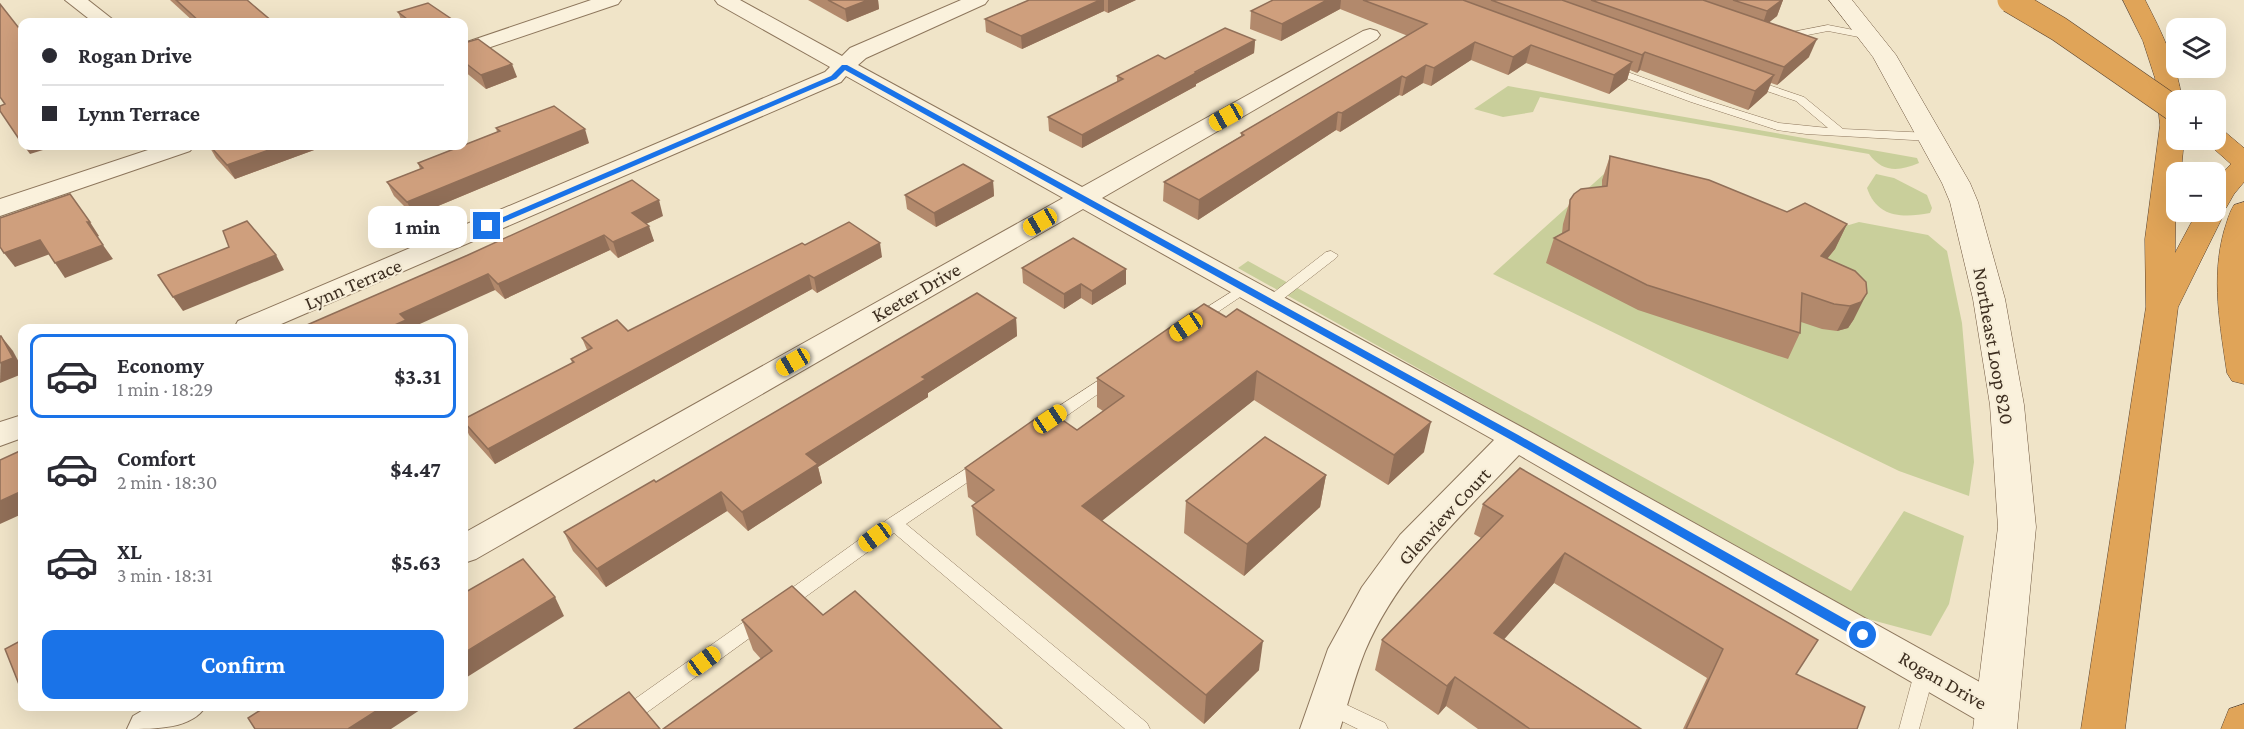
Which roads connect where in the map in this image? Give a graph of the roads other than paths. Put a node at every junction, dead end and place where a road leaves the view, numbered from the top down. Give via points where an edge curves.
1 (75, 0) edge
2 (611, 0) edge
3 (724, 0) edge
4 (978, 0) edge
5 (1840, 0) edge
6 (2010, 0) edge
7 (2134, 0) edge
8 (100, 18) edge
9 (1370, 35) dead end
10 (1869, 36) junction
11 (1774, 39) edge
12 (468, 49) edge
13 (1595, 63) edge
14 (844, 66) junction
15 (1736, 77) edge
16 (2166, 103) edge
17 (1840, 132) junction
18 (1931, 137) junction
19 (2226, 146) edge
20 (170, 150) edge
21 (2244, 160) edge
22 (2244, 166) edge
23 (2226, 186) edge
24 (1082, 198) junction
25 (0, 208) edge
26 (2244, 211) edge
27 (2206, 222) edge
28 (1331, 255) dead end
29 (1256, 295) junction
30 (2162, 307) junction
31 (257, 324) edge
32 (1186, 327) edge
33 (1128, 367) edge
34 (2244, 373) edge
35 (18, 428) edge
36 (1030, 432) edge
37 (0, 435) edge
38 (1516, 438) junction
39 (992, 458) edge
40 (894, 524) junction
41 (468, 547) edge
42 (1924, 670) junction
43 (178, 711) edge
44 (1324, 717) edge
45 (1997, 720) edge
46 (2244, 723) edge
47 (147, 729) edge
48 (608, 729) edge
49 (1140, 729) edge
50 (1378, 729) edge
51 (1909, 729) edge
52 (2103, 729) edge
53 (2243, 729) edge

1 - 8 street
2 - 12 street
3 - 14 street, Rogan Drive
4 - 14 street, Lynn Terrace via 858,52
5 - 10 main road, Northeast Loop 820
6 - 16 highway, bridge
7 - 30 highway via 2155,41 2167,78 2173,125 2160,239
9 - 24 street, Keeter Drive
10 - 11 lane via 1828,28
10 - 18 main road, Northeast Loop 820 via 1884,54
13 - 17 lane via 1777,126
14 - 24 street, Rogan Drive
14 - 31 street, Lynn Terrace via 833,77
15 - 17 lane via 1800,99
17 - 18 lane
18 - 45 main road, Northeast Loop 820 via 1964,202 1989,299 2007,405 2017,527
19 - 21 highway
20 - 25 street
22 - 23 highway
24 - 29 street, Rogan Drive
24 - 41 street, Keeter Drive
26 - 34 highway via 2233,252 2232,300
27 - 30 highway
28 - 29 lane
29 - 32 lane
29 - 38 street, Rogan Drive
30 - 52 highway
33 - 36 lane
35 - 37 street
38 - 42 street, Rogan Drive
38 - 44 street, Glenview Court via 1412,545 1375,597 1347,649
39 - 40 lane
40 - 48 lane
40 - 49 lane
42 - 45 street, Rogan Drive
42 - 51 lane
43 - 47 street
44 - 50 lane
46 - 53 highway

